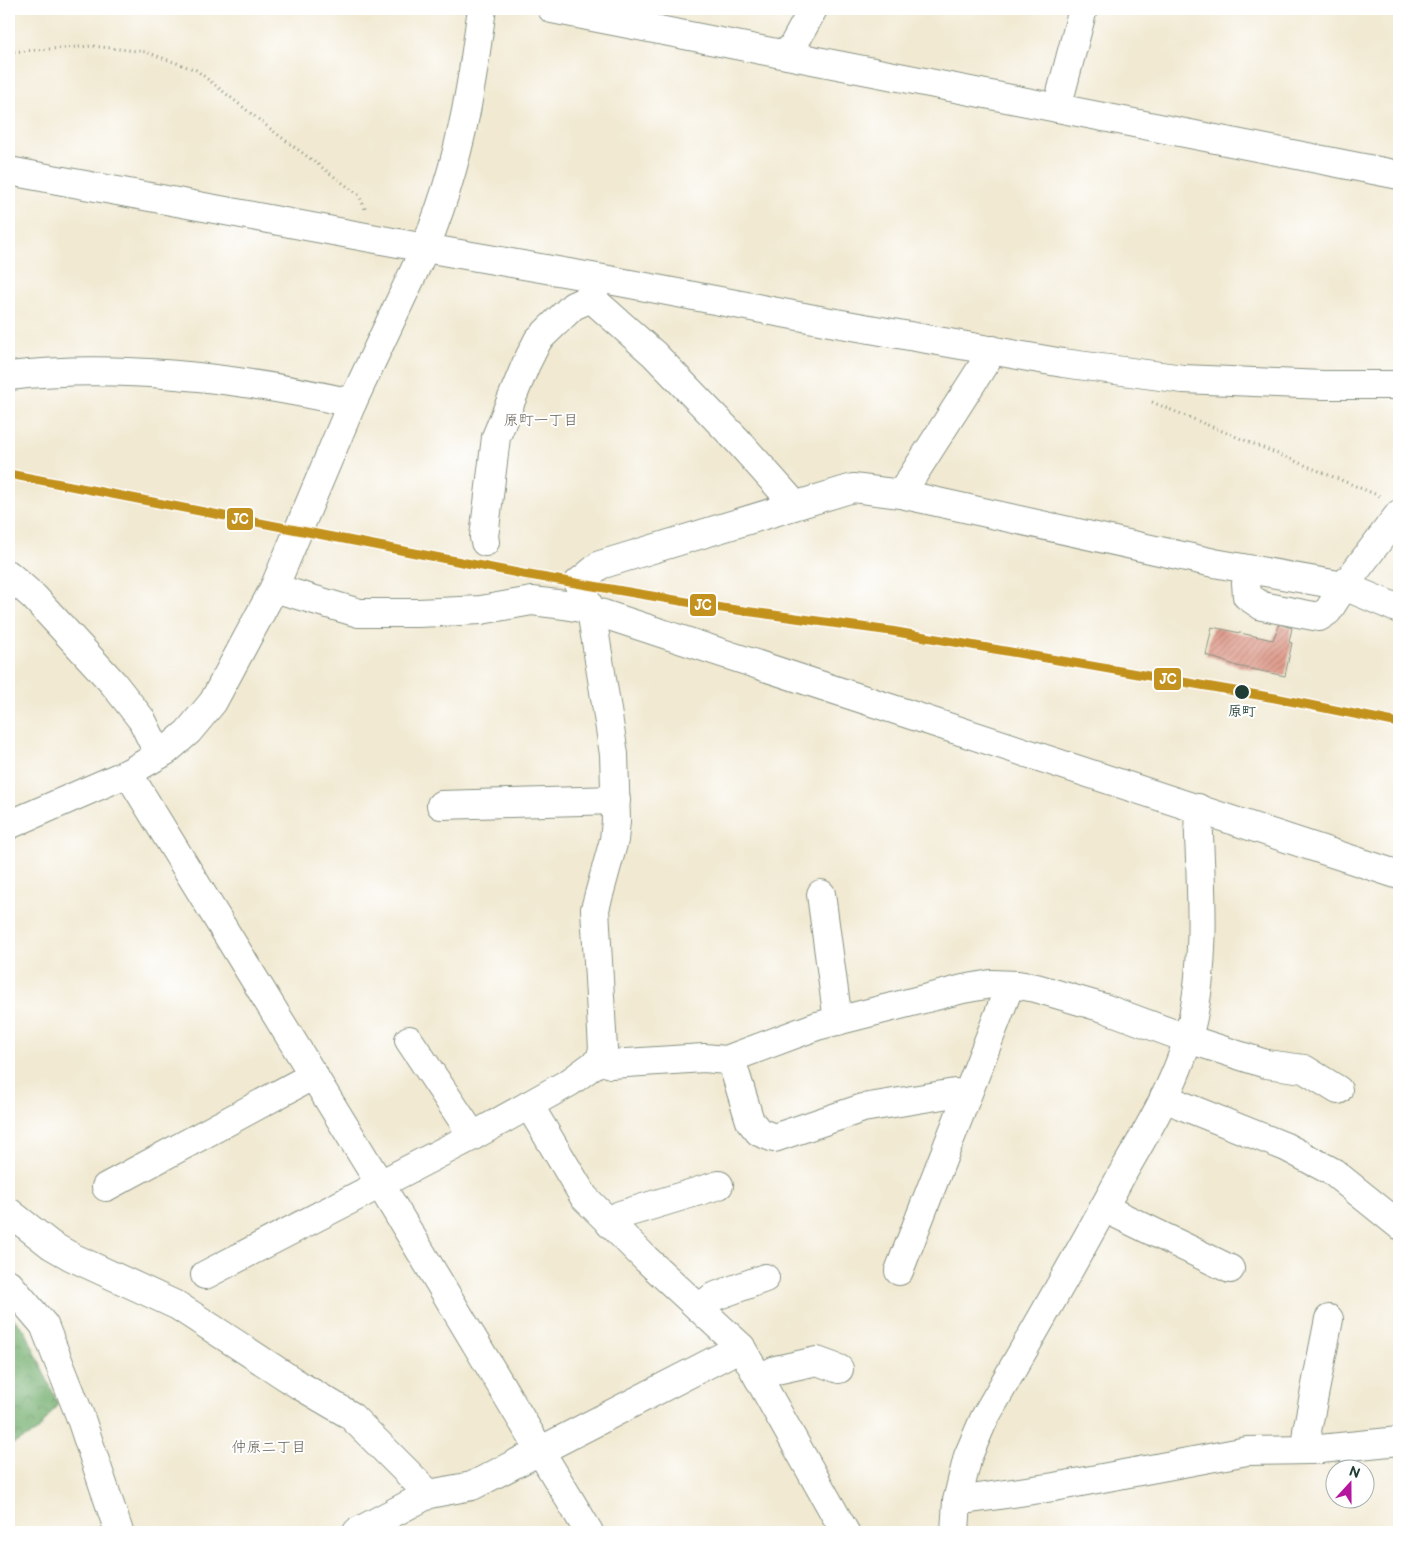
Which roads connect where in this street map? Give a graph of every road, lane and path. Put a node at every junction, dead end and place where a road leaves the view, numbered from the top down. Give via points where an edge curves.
1 (482, 9) edge
2 (552, 9) edge
3 (813, 9) edge
4 (1083, 9) edge
5 (9, 52) edge
6 (788, 55) junction
7 (1057, 108) junction
8 (9, 171) edge
9 (1399, 175) edge
10 (369, 237) junction
11 (426, 248) junction
12 (592, 287) junction
13 (994, 350) junction
14 (9, 376) edge
15 (1399, 385) edge
16 (1150, 402) dead end
17 (352, 404) junction
18 (901, 494) junction
19 (793, 506) junction
20 (1395, 507) edge
21 (485, 542) dead end
22 (9, 576) edge
23 (1344, 586) junction
24 (274, 588) junction
25 (1399, 609) edge
26 (591, 610) junction
27 (159, 755) junction
28 (128, 773) junction
29 (616, 800) junction
30 (441, 805) dead end
31 (1198, 808) junction
32 (9, 825) edge
33 (1397, 878) edge
34 (821, 894) dead end
35 (1010, 985) junction
36 (838, 1021) junction
37 (1188, 1039) junction
38 (409, 1040) dead end
39 (731, 1058) junction
40 (600, 1060) junction
41 (314, 1076) junction
42 (1338, 1090) dead end
43 (966, 1097) junction
44 (1164, 1097) junction
45 (529, 1105) junction
46 (473, 1136) junction
47 (380, 1184) junction
48 (719, 1185) dead end
49 (106, 1187) dead end
50 (1104, 1208) junction
51 (9, 1212) edge
52 (610, 1224) junction
53 (1399, 1225) edge
54 (1230, 1269) dead end
55 (899, 1270) dead end
56 (205, 1275) dead end
57 (765, 1278) dead end
58 (9, 1284) edge
59 (699, 1308) junction
60 (1329, 1320) dead end
61 (741, 1347) junction
62 (839, 1369) dead end
63 (759, 1378) junction
64 (1399, 1441) edge
65 (1310, 1450) junction
66 (540, 1451) junction
67 (429, 1494) junction
68 (957, 1501) junction
69 (119, 1532) edge
70 (357, 1532) edge
71 (589, 1532) edge
72 (845, 1532) edge
73 (955, 1532) edge

1 - 11 street via 470,90 456,152
2 - 6 street
3 - 6 street
4 - 7 street
5 - 10 path via 92,46 146,52 196,70 359,195 370,219
6 - 7 street
7 - 9 street
8 - 10 street
10 - 11 street
11 - 12 street
11 - 17 street
12 - 13 street
12 - 19 street via 737,440
12 - 21 street via 538,340 526,364 496,437
13 - 15 street via 1183,379 1324,386
13 - 18 street
14 - 17 street via 109,371 183,376
16 - 20 path
17 - 24 street
18 - 19 street via 853,488
18 - 23 street via 1250,570
19 - 26 street via 600,565 578,583
20 - 23 street
22 - 27 street via 34,597 113,683 142,720
23 - 25 street
24 - 26 street via 359,613 481,610 532,601
24 - 27 street via 213,702 188,732
26 - 29 street via 614,754
26 - 31 street
27 - 28 street
28 - 32 street
28 - 41 street
29 - 30 street
29 - 40 street via 614,840 595,910 603,1048
31 - 33 street
31 - 37 street via 1202,935 1199,985
34 - 36 street
35 - 36 street via 991,984 963,989
35 - 37 street via 1036,988 1104,1008
35 - 43 street
36 - 39 street
37 - 42 street via 1266,1064 1304,1069
37 - 44 street
38 - 46 street
39 - 40 street via 611,1064
39 - 43 street via 750,1121 759,1132 774,1138 863,1108 955,1093
40 - 45 street via 570,1082
41 - 47 street
41 - 49 street
43 - 55 street
44 - 50 street
44 - 53 street via 1286,1148 1333,1172
45 - 46 street
45 - 52 street via 584,1197
46 - 47 street
47 - 56 street
47 - 66 street
48 - 52 street via 620,1215
50 - 54 street
50 - 68 street via 984,1419 968,1456
51 - 67 street via 51,1245 178,1306 350,1415
52 - 59 street
57 - 59 street via 713,1297
58 - 69 street via 44,1325 80,1416
59 - 61 street
60 - 65 street via 1306,1431
61 - 63 street
61 - 66 street
62 - 63 street via 817,1361 776,1370
63 - 72 street
64 - 65 street
65 - 68 street via 1247,1450 1054,1487
66 - 67 street via 472,1486
66 - 71 street
67 - 70 street
68 - 73 street

